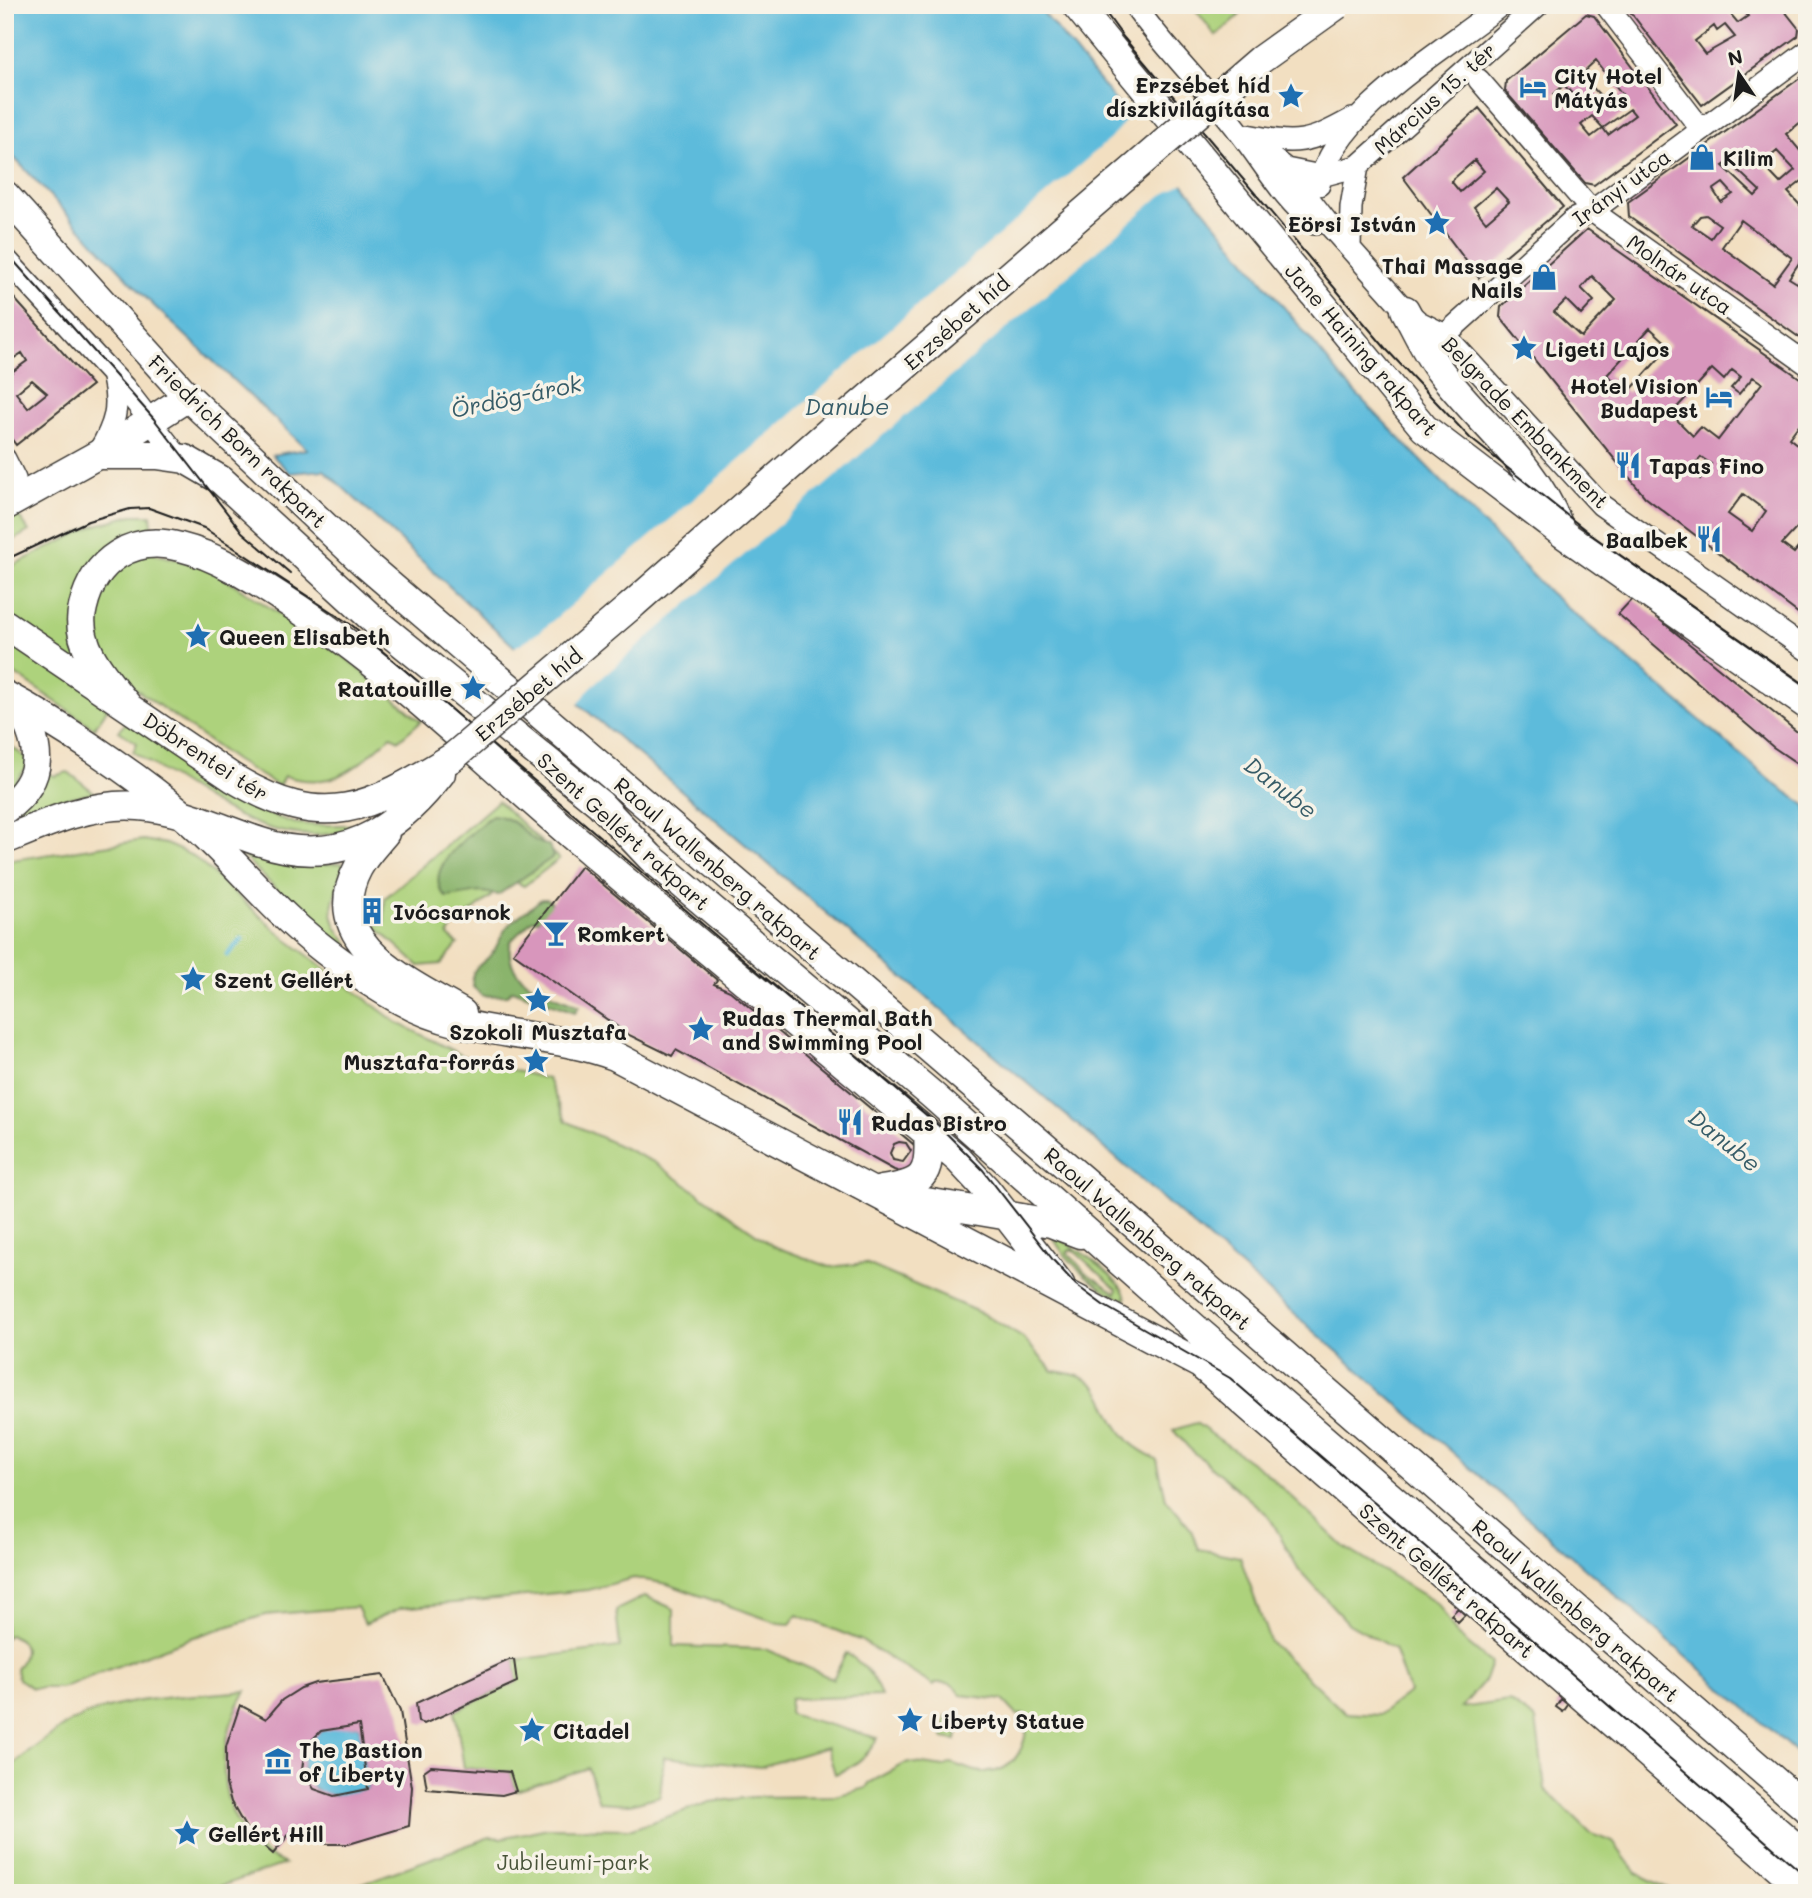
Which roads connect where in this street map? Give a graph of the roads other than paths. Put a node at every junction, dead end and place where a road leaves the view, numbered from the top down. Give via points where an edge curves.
1 (1076, 5) edge
2 (1134, 5) edge
3 (1337, 5) edge
4 (1501, 5) edge
5 (1538, 5) edge
6 (1608, 9) edge
7 (1807, 52) edge
8 (1479, 80) dead end
9 (1360, 114) junction
10 (1701, 129) junction
11 (1240, 133) junction
12 (1358, 166) junction
13 (1286, 169) junction
14 (1321, 176) junction
15 (5, 195) edge
16 (1591, 211) junction
17 (1330, 226) junction
18 (1350, 248) junction
19 (5, 258) edge
20 (1405, 310) junction
21 (1446, 334) junction
22 (1807, 364) edge
23 (113, 377) junction
24 (188, 397) junction
25 (151, 420) junction
26 (97, 455) junction
27 (180, 458) junction
28 (5, 459) edge
29 (15, 501) edge
30 (1562, 533) junction
31 (8, 624) edge
32 (1807, 650) edge
33 (486, 670) joint
34 (8, 697) edge
35 (1807, 705) edge
36 (138, 712) junction
37 (453, 757) junction
38 (5, 809) edge
39 (181, 814) junction
40 (388, 827) junction
41 (5, 840) edge
42 (495, 1032) junction
43 (928, 1134) junction
44 (875, 1191) junction
45 (1008, 1218) junction
46 (1095, 1240) junction
47 (1069, 1294) junction
48 (1807, 1809) edge
49 (1807, 1857) edge
50 (1807, 1892) edge

1 - 30 main road, Jane Haining rakpart via 1424,428
2 - 11 street, Belgrade Embankment
3 - 37 main road, Erzsébet híd, bridge via 1260,60
4 - 9 street, Március 15. tér
5 - 12 street, Március 15. tér
6 - 10 street
7 - 10 street, Irányi utca
8 - 16 street, Molnár utca
9 - 11 street via 1317,139 1294,143
9 - 14 street, Március 15. tér
10 - 16 street, Irányi utca
11 - 13 street, Belgrade Embankment
11 - 17 street, Belgrade Embankment via 1275,185 1314,224
12 - 14 street, Március 15. tér
12 - 18 street
13 - 14 street, Március 15. tér
13 - 17 street, Belgrade Embankment
14 - 17 street via 1317,195
15 - 24 main road, Friedrich Born rakpart
16 - 21 street, Irányi utca via 1574,219
16 - 22 street, Molnár utca
17 - 18 street, Belgrade Embankment
18 - 20 street, Belgrade Embankment
19 - 23 street
20 - 21 street, Belgrade Embankment
20 - 30 main road via 1439,369 1521,460 1553,509
21 - 32 street, Belgrade Embankment via 1601,505
23 - 25 street
23 - 26 street via 118,400 115,421
24 - 25 main road
24 - 33 main road, Friedrich Born rakpart via 364,563
25 - 26 main road
25 - 27 street
26 - 27 main road, Szent Gellért rakpart
26 - 29 main road
27 - 46 main road, Szent Gellért rakpart via 199,464 221,481 376,622 600,804 650,857 931,1094
28 - 29 street via 15,479
30 - 35 main road, Jane Haining rakpart
31 - 36 main road, Döbrentei tér
33 - 48 main road, Raoul Wallenberg rakpart
34 - 38 main road via 32,734 37,758 30,785
34 - 39 main road
36 - 37 main road, Döbrentei tér via 263,796 311,810 380,799
36 - 43 main road, Szent Gellért rakpart via 99,670 81,628 82,609 100,568 115,554 155,543 200,553 227,566 337,633 382,668 583,846
37 - 40 main road via 429,788
39 - 40 main road via 265,844 300,850 354,844
39 - 41 main road via 118,806 70,815
39 - 42 main road, Szent Gellért rakpart via 290,922 363,977 430,1016
40 - 42 main road via 359,866 351,888 349,910 362,946 411,983
42 - 44 main road, Szent Gellért rakpart via 615,1056
43 - 44 main road via 925,1174 898,1188
43 - 45 main road, Szent Gellért rakpart via 967,1169
44 - 45 main road, Szent Gellért rakpart
44 - 47 main road, Szent Gellért rakpart
45 - 46 main road, Szent Gellért rakpart via 1051,1223
45 - 47 main road, Szent Gellért rakpart
46 - 49 main road, Szent Gellért rakpart
47 - 50 main road, Szent Gellért rakpart via 1200,1364

